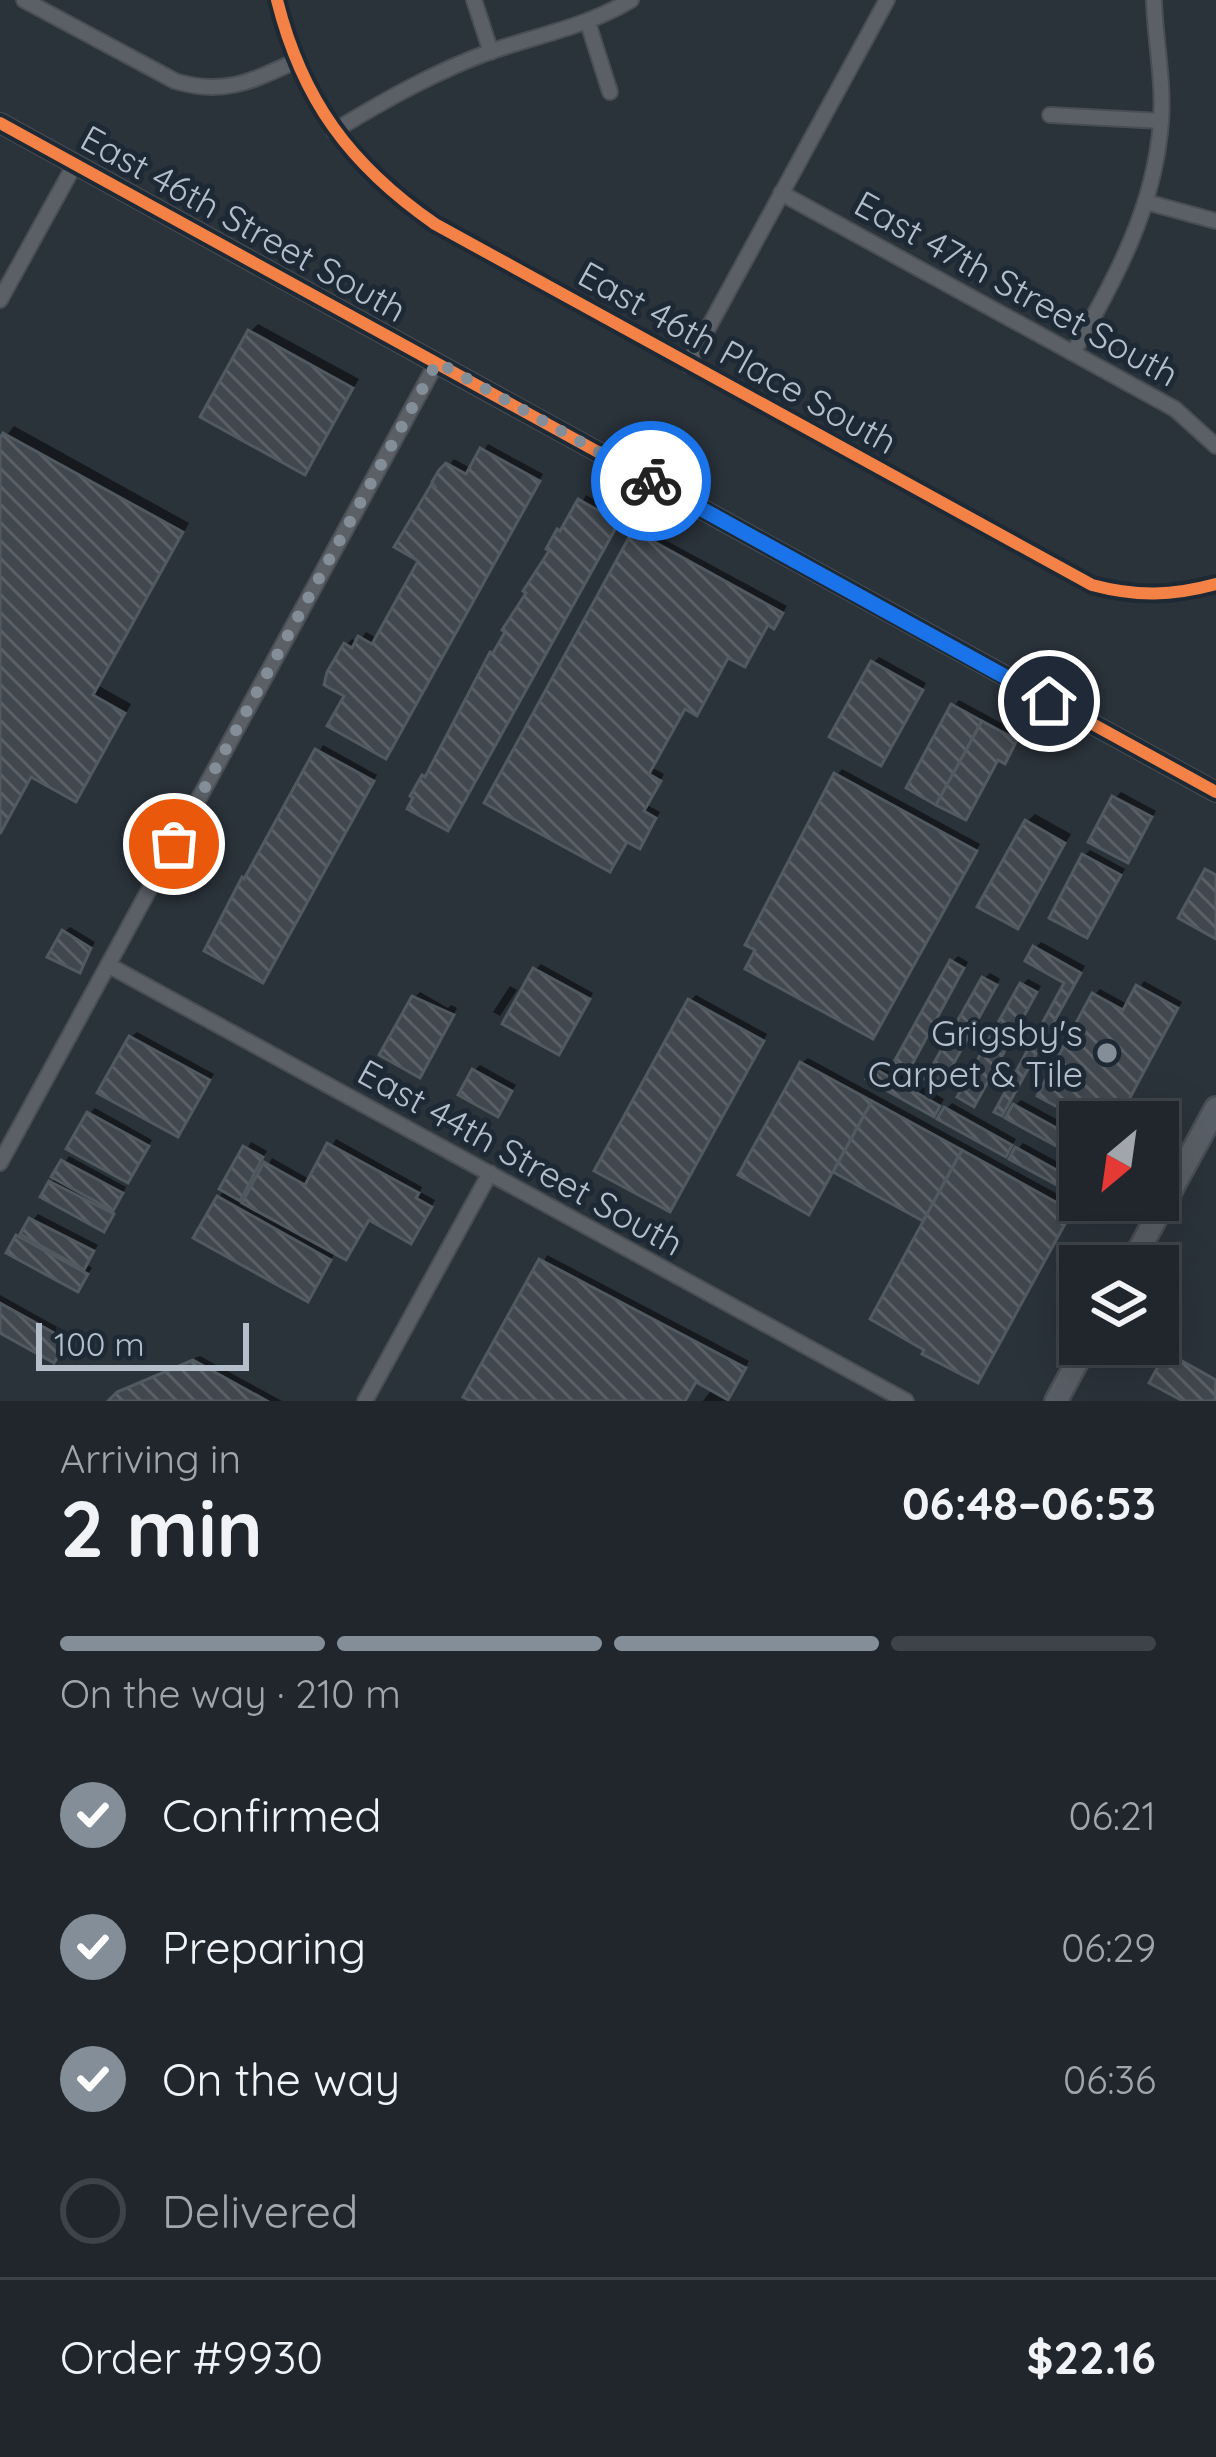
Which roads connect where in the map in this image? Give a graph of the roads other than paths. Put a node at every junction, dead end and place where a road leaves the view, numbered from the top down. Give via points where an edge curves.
1 (24, 0) edge
2 (277, 0) edge
3 (474, 0) edge
4 (631, 0) edge
5 (887, 0) edge
6 (1154, 0) edge
7 (588, 22) junction
8 (491, 52) junction
9 (296, 62) junction
10 (610, 92) dead end
11 (1050, 115) dead end
12 (1161, 121) junction
13 (0, 123) edge
14 (334, 131) junction
15 (75, 164) junction
16 (781, 193) junction
17 (1147, 202) junction
18 (1216, 221) edge
19 (0, 300) edge
20 (1073, 353) junction
21 (437, 362) junction
22 (688, 364) junction
23 (1216, 446) edge
24 (1216, 584) edge
25 (1216, 792) edge
26 (108, 965) junction
27 (1216, 1108) edge
28 (0, 1163) edge
29 (490, 1173) junction
30 (1141, 1245) edge
31 (1076, 1365) edge
32 (365, 1401) edge
33 (906, 1401) edge
34 (1056, 1401) edge

1 - 9 street via 193,86 225,88
2 - 9 street, East 46th Place South
3 - 8 street
4 - 7 street
5 - 16 street
6 - 12 street
7 - 8 street
7 - 10 street
8 - 14 street
9 - 14 street, East 46th Place South
11 - 12 street
12 - 17 street
13 - 15 street, East 46th Street South
14 - 22 street, East 46th Place South via 423,215
15 - 19 street
15 - 21 street, East 46th Street South
16 - 20 street, East 47th Street South
16 - 22 street
17 - 18 street
17 - 20 street via 1129,253
20 - 23 street, East 47th Street South via 1175,409
21 - 25 street, East 46th Street South
21 - 26 street
22 - 24 street, East 46th Place South via 1092,585 1161,596
26 - 28 street
26 - 29 street, East 44th Street South
27 - 30 main road
29 - 32 street
29 - 33 street, East 44th Street South
31 - 34 main road

